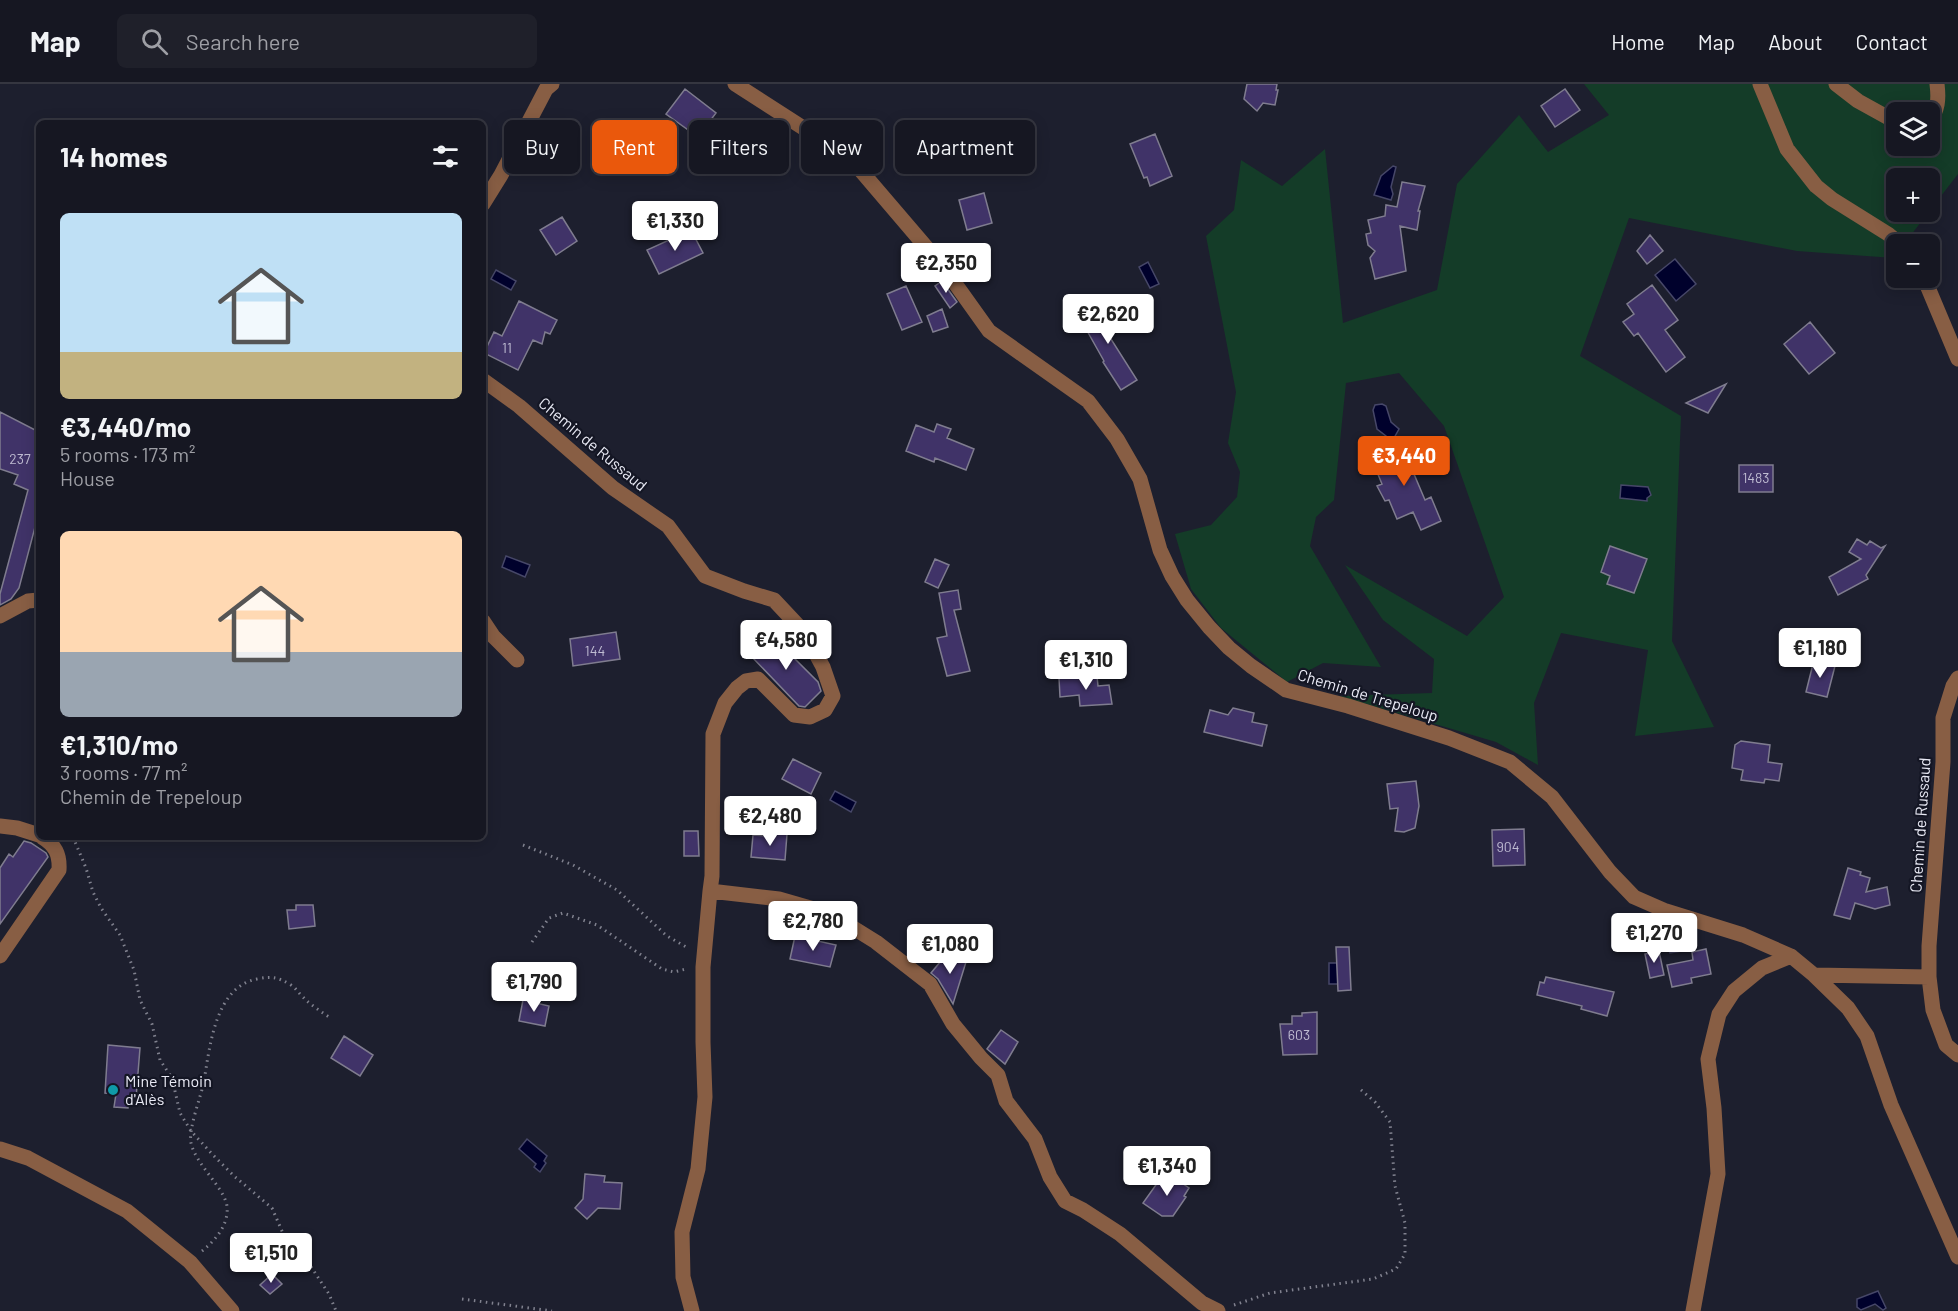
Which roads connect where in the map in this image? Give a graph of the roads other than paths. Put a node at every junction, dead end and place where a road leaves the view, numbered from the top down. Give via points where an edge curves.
1 (552, 84) edge
2 (735, 84) edge
3 (1760, 84) edge
4 (1836, 84) edge
5 (1937, 84) edge
6 (1939, 102) edge
7 (1886, 116) edge
8 (486, 199) edge
9 (1888, 234) edge
10 (1928, 288) edge
11 (1958, 359) edge
12 (486, 382) edge
13 (35, 601) edge
14 (0, 616) edge
15 (486, 626) edge
16 (516, 660) dead end
17 (1958, 678) edge
18 (0, 826) edge
19 (36, 834) edge
20 (47, 840) edge
21 (710, 891) junction
22 (0, 956) edge
23 (1791, 956) junction
24 (1814, 975) junction
25 (1929, 977) junction
26 (1958, 1055) edge
27 (0, 1149) edge
28 (1958, 1257) edge
29 (232, 1311) edge
30 (692, 1311) edge
31 (1218, 1311) edge
32 (1693, 1311) edge

1 - 8 street
2 - 23 street, Chemin de Trepeloup via 850,158 944,268 989,331 1088,401 1117,439 1140,479 1160,550 1172,576 1187,600 1229,648 1286,690 1427,731 1510,762 1552,797 1634,897
3 - 9 street via 1787,149 1816,186
4 - 7 street
5 - 6 street
10 - 11 street
12 - 21 street, Chemin de Russaud via 613,488 668,526 705,576 774,600 804,632 823,667 833,696 825,710 810,717 795,715 758,679 746,681 725,703 713,734
13 - 14 street
15 - 16 street
17 - 25 street, Chemin de Russaud via 1943,718
18 - 19 street
20 - 22 street via 59,858 59,870
21 - 30 street via 704,957 705,1097 698,1169 682,1232 683,1277
21 - 31 street via 779,899 831,914 876,942 930,984 953,1024 998,1075 1006,1101 1035,1139 1065,1202 1120,1234 1202,1303
23 - 24 street, Chemin de Trepeloup
23 - 32 street via 1762,969 1734,991 1719,1014 1708,1059 1718,1174
24 - 25 street
24 - 28 street, Chemin de Trepeloup via 1848,1008 1867,1036 1891,1105
25 - 26 street via 1933,1010 1946,1045
27 - 29 street via 28,1158 127,1211 189,1261

